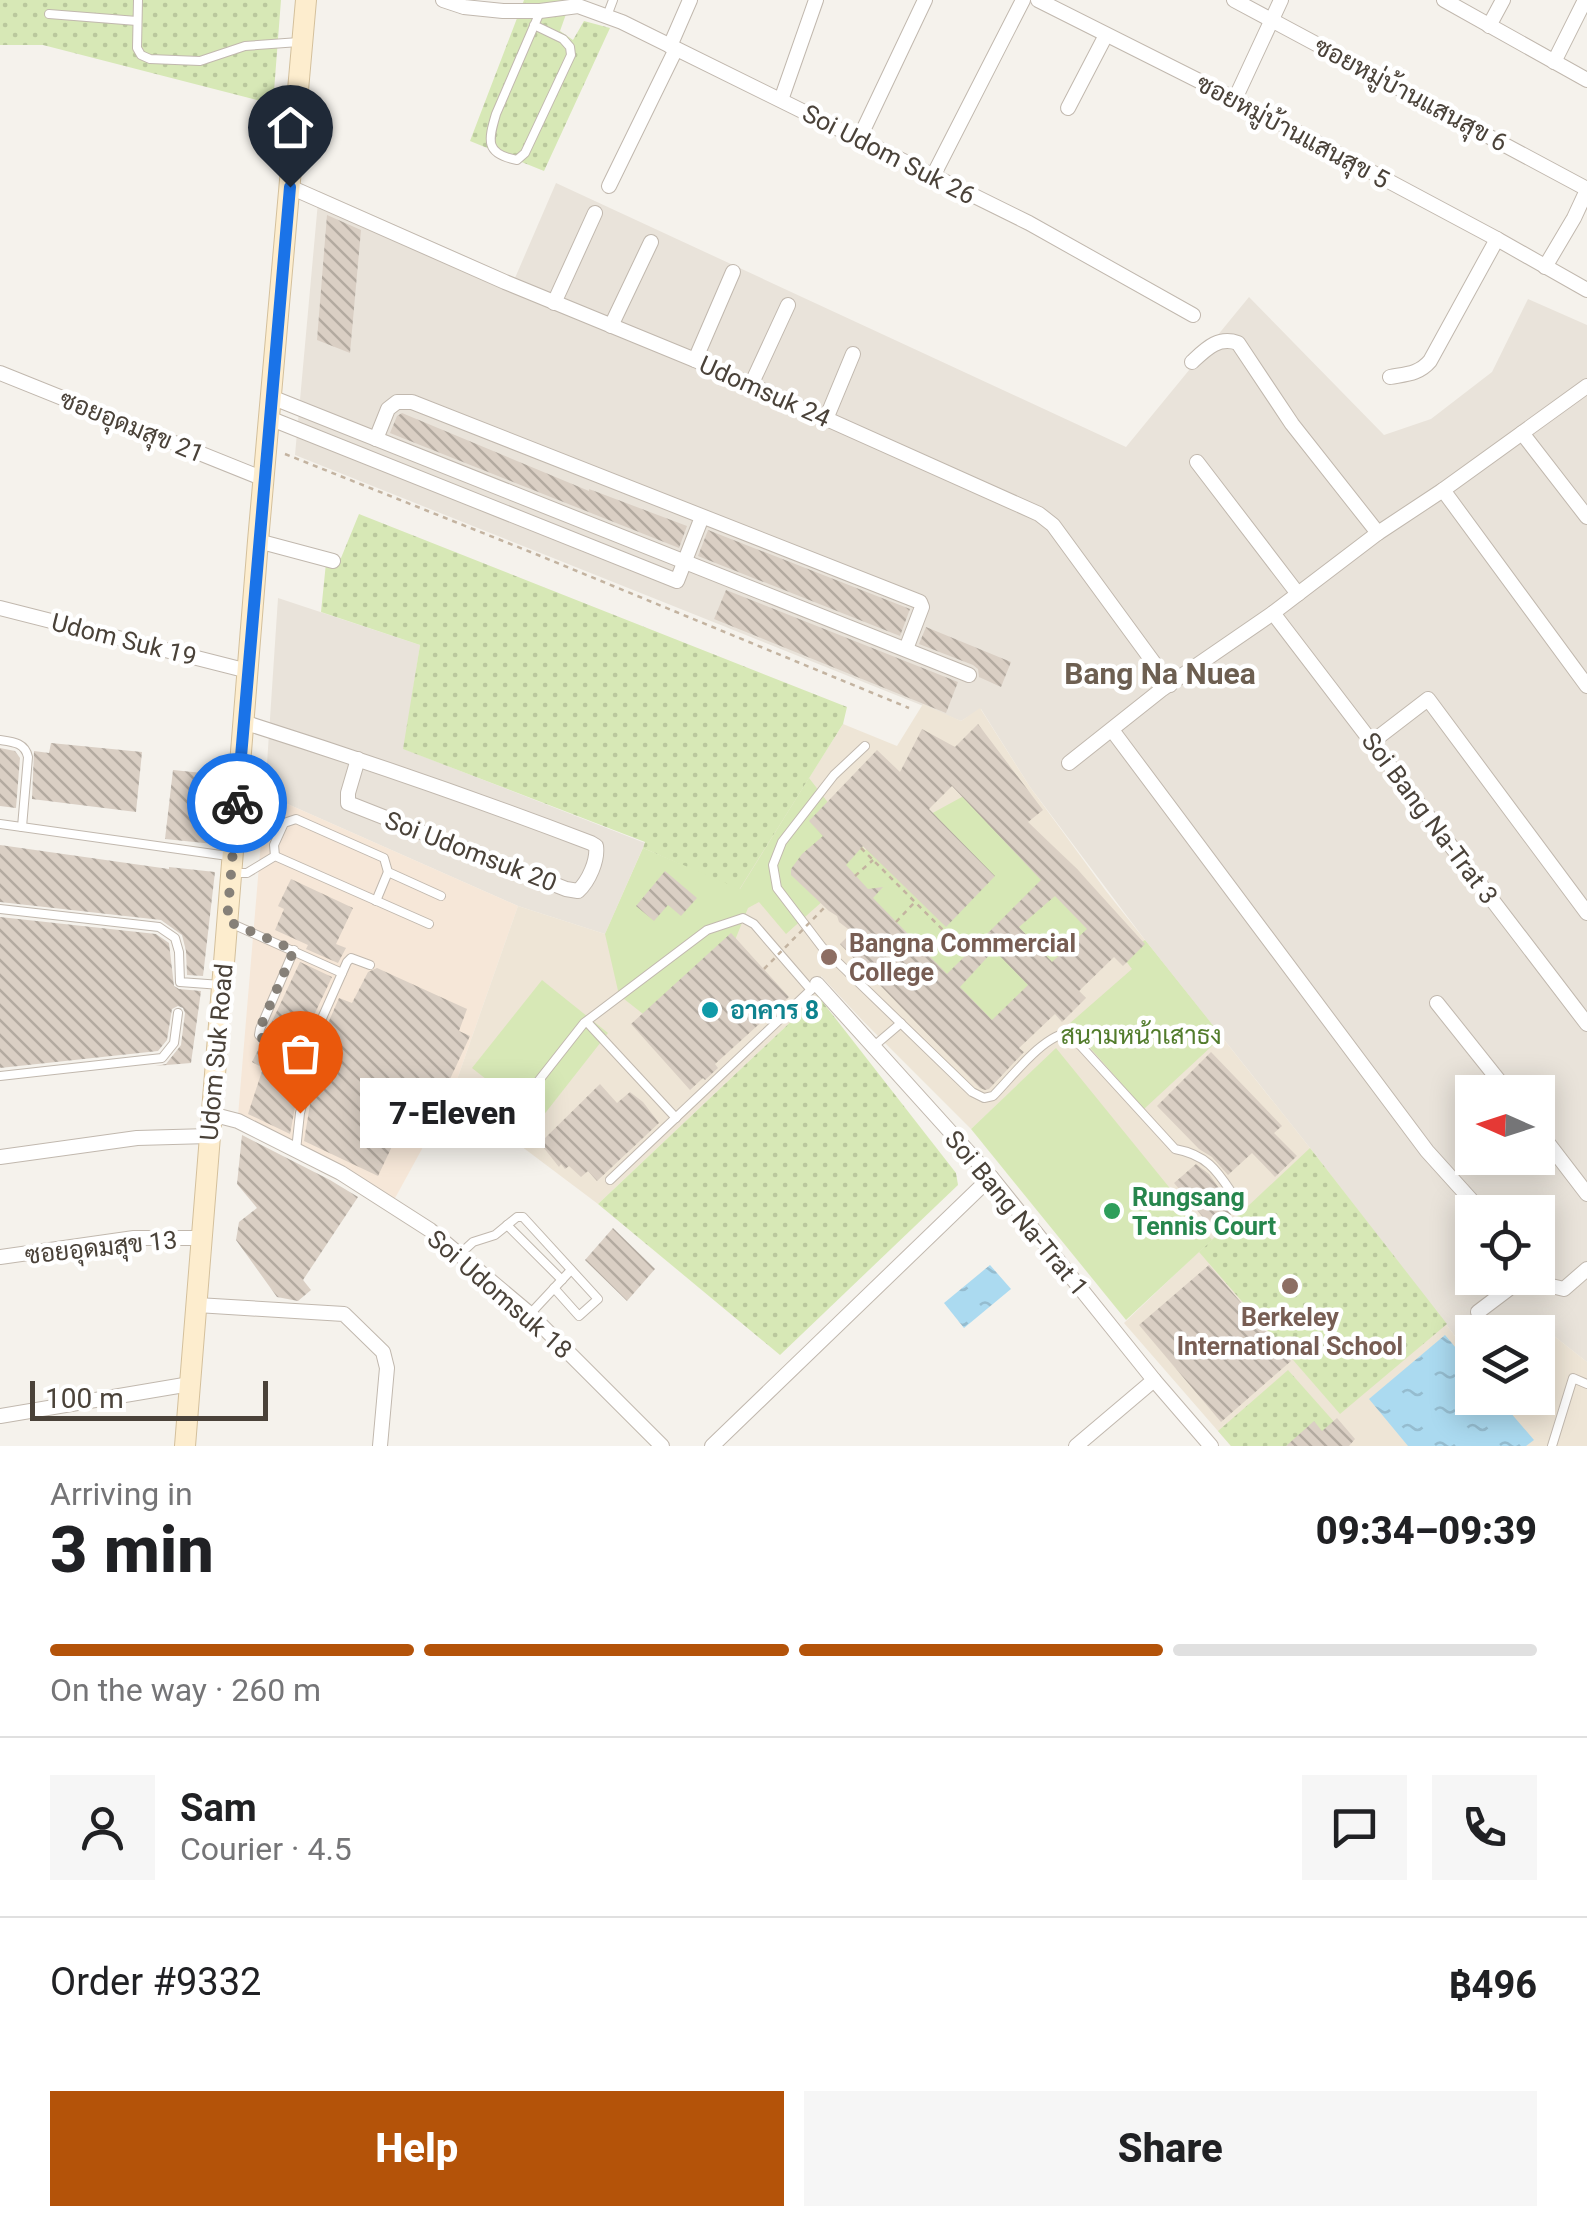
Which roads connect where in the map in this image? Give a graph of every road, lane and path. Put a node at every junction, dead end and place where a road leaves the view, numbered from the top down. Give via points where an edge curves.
1 (138, 0) edge
2 (306, 0) edge
3 (443, 0) edge
4 (613, 0) edge
5 (690, 0) edge
6 (816, 0) edge
7 (925, 0) edge
8 (1023, 0) edge
9 (1038, 0) edge
10 (1234, 0) edge
11 (1280, 0) edge
12 (1444, 0) edge
13 (1502, 0) edge
14 (1585, 0) edge
15 (580, 3) edge
16 (50, 14) dead end
17 (607, 16) junction
18 (537, 18) junction
19 (1273, 20) junction
20 (137, 21) junction
21 (1489, 26) junction
22 (1106, 35) junction
23 (303, 42) junction
24 (673, 47) junction
25 (1554, 62) junction
26 (1587, 80) edge
27 (1234, 99) junction
28 (781, 100) junction
29 (1068, 108) dead end
30 (859, 140) junction
31 (933, 176) junction
32 (610, 186) dead end
33 (290, 187) junction
34 (1587, 189) edge
35 (595, 213) dead end
36 (1497, 239) junction
37 (651, 242) dead end
38 (1545, 266) junction
39 (733, 272) dead end
40 (1587, 290) edge
41 (554, 302) junction
42 (788, 305) dead end
43 (1193, 316) dead end
44 (611, 326) junction
45 (853, 354) dead end
46 (695, 360) junction
47 (1192, 362) dead end
48 (0, 373) edge
49 (1390, 376) dead end
50 (751, 385) junction
51 (1587, 386) edge
52 (270, 408) junction
53 (826, 419) junction
54 (1522, 432) junction
55 (372, 437) junction
56 (267, 446) junction
57 (359, 454) junction
58 (1197, 462) dead end
59 (264, 479) junction
60 (1442, 490) junction
61 (702, 517) junction
62 (1587, 517) edge
63 (1378, 533) junction
64 (258, 541) junction
65 (684, 560) junction
66 (333, 561) dead end
67 (1298, 594) junction
68 (0, 608) edge
69 (1273, 612) junction
70 (906, 649) junction
71 (248, 671) junction
72 (969, 675) dead end
73 (1170, 684) junction
74 (1587, 686) edge
75 (909, 708) dead end
76 (243, 722) junction
77 (1112, 730) junction
78 (0, 740) edge
79 (1372, 742) junction
80 (865, 746) dead end
81 (358, 759) junction
82 (1069, 763) dead end
83 (237, 794) junction
84 (284, 823) junction
85 (0, 824) edge
86 (22, 827) junction
87 (862, 848) dead end
88 (276, 856) junction
89 (873, 860) junction
90 (231, 865) junction
91 (388, 872) junction
92 (856, 876) dead end
93 (441, 896) dead end
94 (376, 901) junction
95 (916, 902) junction
96 (824, 907) dead end
97 (0, 910) edge
98 (1587, 913) edge
99 (227, 921) junction
100 (896, 922) dead end
101 (429, 924) dead end
102 (294, 950) junction
103 (967, 954) dead end
104 (370, 965) dead end
105 (764, 969) dead end
106 (342, 973) junction
107 (221, 985) junction
108 (814, 987) junction
109 (1437, 1003) dead end
110 (178, 1013) dead end
111 (587, 1022) junction
112 (901, 1023) junction
113 (1587, 1024) edge
114 (874, 1046) junction
115 (307, 1052) junction
116 (1494, 1075) edge
117 (0, 1076) edge
118 (526, 1098) dead end
119 (211, 1114) junction
120 (676, 1118) junction
121 (209, 1136) junction
122 (296, 1150) junction
123 (1555, 1152) edge
124 (0, 1157) edge
125 (991, 1177) junction
126 (610, 1180) dead end
127 (1587, 1194) edge
128 (1467, 1195) edge
129 (1241, 1206) dead end
130 (506, 1225) junction
131 (202, 1238) junction
132 (460, 1254) junction
133 (0, 1257) edge
134 (1587, 1269) edge
135 (572, 1270) junction
136 (562, 1280) junction
137 (1555, 1287) edge
138 (554, 1288) junction
139 (1500, 1295) edge
140 (196, 1305) junction
141 (1478, 1312) dead end
142 (530, 1314) junction
143 (1154, 1380) junction
144 (190, 1384) junction
145 (1587, 1384) edge
146 (0, 1416) edge
147 (185, 1446) edge
148 (380, 1446) edge
149 (662, 1446) edge
150 (712, 1446) edge
151 (1076, 1446) edge
152 (1211, 1446) edge
153 (1552, 1446) edge

1 - 20 lane
2 - 23 main road, Udom Suk Road
3 - 18 street, Soi Udom Suk 26
4 - 17 lane
5 - 24 street
6 - 28 street
7 - 30 street
8 - 31 street
9 - 22 street, ซอยหมู่บ้านแสนสุข 5
10 - 19 street, ซอยหมู่บ้านแสนสุข 6
11 - 19 street
12 - 21 street
13 - 21 street
14 - 25 street
15 - 17 street, Soi Udom Suk 26
15 - 18 street, Soi Udom Suk 26
16 - 20 lane
17 - 24 street, Soi Udom Suk 26
18 - 18 lane via 491,131 494,152 511,160 525,153 571,55
19 - 27 street
19 - 34 street, ซอยหมู่บ้านแสนสุข 6
20 - 23 lane via 137,48 150,58 200,62 245,46
21 - 25 street
22 - 27 street, ซอยหมู่บ้านแสนสุข 5
22 - 29 street
23 - 33 main road, Udom Suk Road
24 - 28 street, Soi Udom Suk 26
24 - 32 street
25 - 26 street
27 - 36 street, ซอยหมู่บ้านแสนสุข 5
28 - 30 street, Soi Udom Suk 26
30 - 31 street, Soi Udom Suk 26
31 - 43 street, Soi Udom Suk 26
33 - 41 street, Udomsuk 24
33 - 52 main road, Udom Suk Road
34 - 38 street, ซอยหมู่บ้านแสนสุข 6
35 - 41 street
36 - 38 street, ซอยหมู่บ้านแสนสุข 5
36 - 49 street via 1430,361 1417,372
37 - 44 street
38 - 40 street, ซอยหมู่บ้านแสนสุข 5
39 - 46 street
41 - 44 street, Udomsuk 24
42 - 50 street
44 - 46 street, Udomsuk 24
45 - 53 street
46 - 50 street, Udomsuk 24
47 - 63 street via 1219,341 1238,342
48 - 59 street, ซอยอุดมสุข 21
50 - 53 street, Udomsuk 24
51 - 54 street
52 - 55 street
52 - 56 main road, Udom Suk Road
52 - 57 street
53 - 73 street, Udomsuk 24 via 1053,524
54 - 60 street
54 - 62 street
55 - 57 street
55 - 61 street via 397,402 412,402
55 - 65 street
56 - 59 main road, Udom Suk Road
56 - 75 path
57 - 65 street via 677,581
58 - 67 street
59 - 64 main road, Udom Suk Road
60 - 63 street
60 - 74 street
61 - 65 street
61 - 70 street via 920,602
63 - 67 street
64 - 66 street
64 - 71 main road, Udom Suk Road
65 - 70 street
67 - 69 street
68 - 71 street, Udom Suk 19
69 - 73 street
69 - 79 street, Soi Bang Na-Trat 3
70 - 72 street
71 - 76 main road, Udom Suk Road
73 - 77 street
76 - 81 street, Soi Udomsuk 20
76 - 83 main road, Udom Suk Road
77 - 82 street
77 - 128 street
78 - 86 lane via 26,749
79 - 98 street via 1428,699
79 - 113 street, Soi Bang Na-Trat 3
80 - 112 lane via 782,842 773,865 777,888 822,947
81 - 81 street, Soi Udomsuk 20 via 348,803 566,889 584,885 597,856 591,843
83 - 84 lane via 254,815
83 - 90 main road, Udom Suk Road
84 - 88 lane
84 - 91 lane via 296,819 384,858
85 - 86 lane
86 - 90 lane
87 - 89 path
88 - 90 lane via 246,873
88 - 94 lane
89 - 92 path
89 - 95 path
90 - 99 main road, Udom Suk Road
91 - 93 lane
91 - 94 lane
94 - 101 lane
95 - 100 path
95 - 103 path
96 - 105 path, bridge
97 - 107 lane via 159,927 175,938 180,982
99 - 102 lane
99 - 107 main road, Udom Suk Road
102 - 106 lane
102 - 115 lane via 259,1035 300,1055
104 - 106 lane via 350,958
106 - 115 lane
107 - 119 main road, Udom Suk Road
108 - 111 lane via 743,918 707,930
108 - 114 street, Soi Bang Na-Trat 1
108 - 120 lane
109 - 116 street
110 - 117 lane via 174,1043 162,1058
111 - 118 lane
111 - 120 lane
112 - 114 lane
112 - 129 lane via 984,1098 1048,1040 1069,1034 1176,1149 1207,1160
114 - 125 street, Soi Bang Na-Trat 1
115 - 122 lane
119 - 121 main road, Udom Suk Road
119 - 122 street, Soi Udomsuk 18
120 - 126 lane
121 - 124 street via 137,1138
121 - 131 main road, Udom Suk Road
122 - 132 street, Soi Udomsuk 18
123 - 127 street
125 - 143 street, Soi Bang Na-Trat 1
125 - 150 street
130 - 132 lane
130 - 135 lane via 523,1217
130 - 136 lane
131 - 133 street, ซอยอุดมสุข 13 via 134,1238
131 - 140 main road, Udom Suk Road
132 - 142 street, Soi Udomsuk 18
134 - 137 street via 1564,1290
135 - 136 lane
135 - 138 lane via 598,1298 580,1316
136 - 138 lane
138 - 142 lane
139 - 141 street
140 - 144 main road, Udom Suk Road
140 - 148 street via 344,1314 382,1352 387,1368
142 - 149 street, Soi Udomsuk 18
143 - 151 street
143 - 152 street, Soi Bang Na-Trat 1
144 - 146 street
144 - 147 main road, Udom Suk Road
145 - 153 lane via 1573,1378

